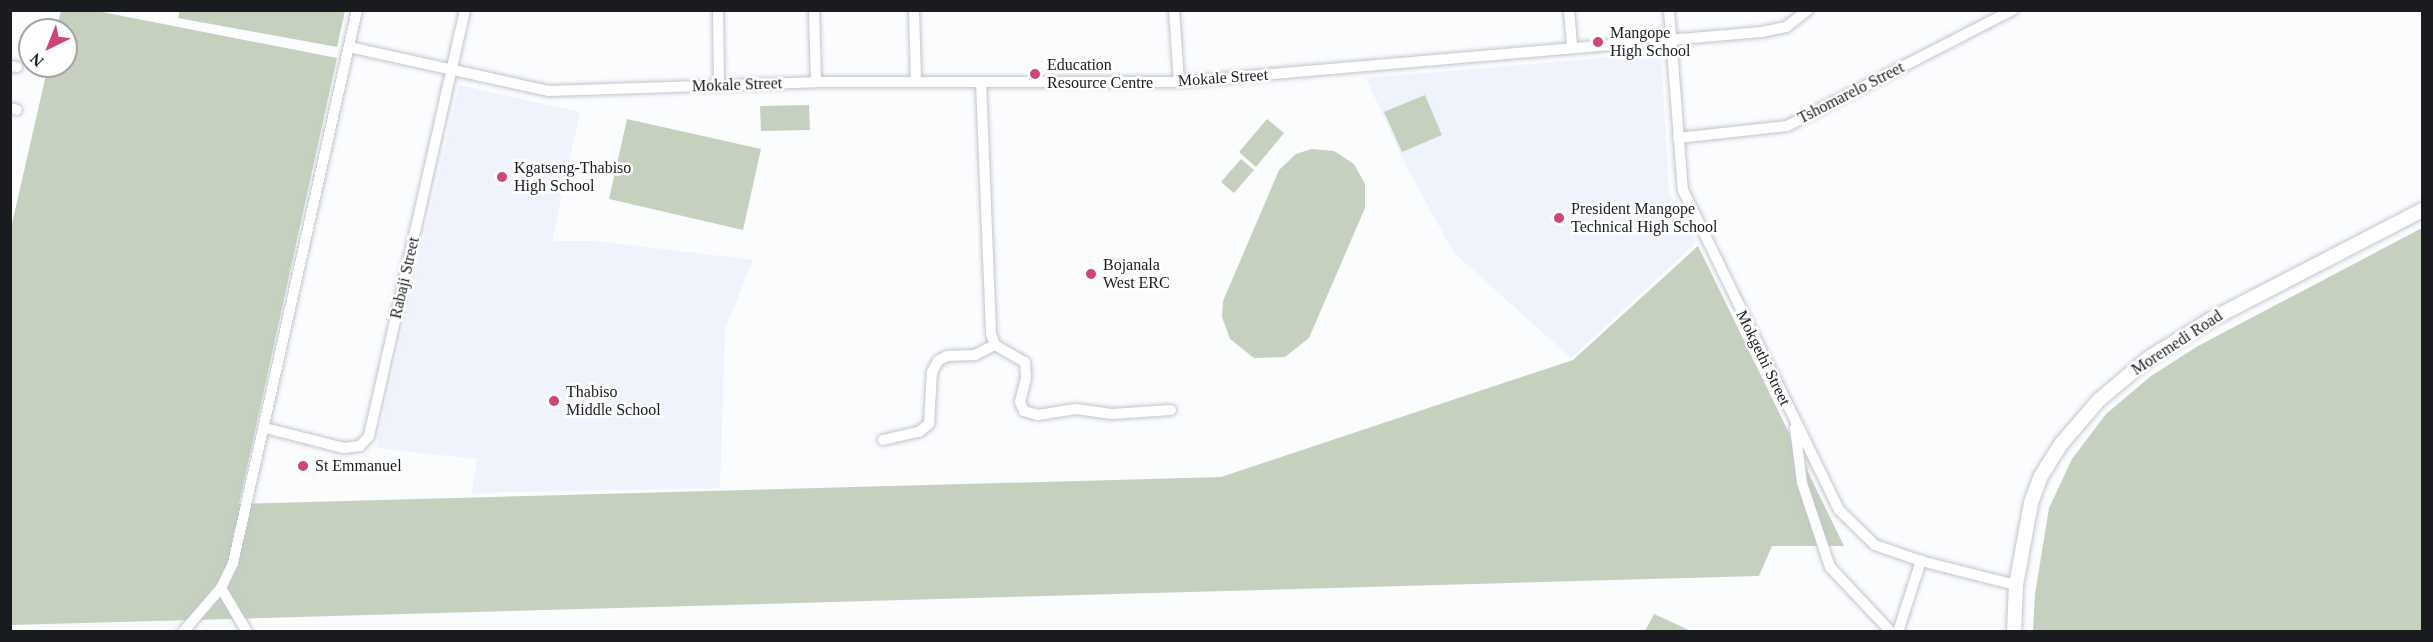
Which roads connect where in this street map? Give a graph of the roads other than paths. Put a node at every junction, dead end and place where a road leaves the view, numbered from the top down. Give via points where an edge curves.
1 (357, 10) edge
2 (465, 10) edge
3 (718, 10) edge
4 (814, 10) edge
5 (914, 10) edge
6 (1174, 10) edge
7 (1569, 10) edge
8 (1669, 10) edge
9 (1808, 10) edge
10 (2013, 10) edge
11 (1672, 39) junction
12 (349, 47) junction
13 (1572, 48) junction
14 (451, 71) junction
15 (916, 81) junction
16 (816, 82) junction
17 (981, 82) junction
18 (1179, 82) junction
19 (719, 86) junction
20 (1678, 138) junction
21 (2422, 210) edge
22 (995, 345) junction
23 (1171, 410) dead end
24 (1794, 422) junction
25 (265, 428) junction
26 (883, 440) dead end
27 (1921, 561) junction
28 (2016, 585) junction
29 (221, 588) junction
30 (183, 632) edge
31 (247, 632) edge
32 (1891, 632) edge
33 (1899, 632) edge
34 (2014, 632) edge

1 - 12 street
2 - 14 street, Rabaji Street
3 - 19 street
4 - 16 street
5 - 15 street
6 - 18 street
7 - 13 street
8 - 11 street, Mokgethi Street
9 - 11 street, Mokale Street via 1780,30
10 - 20 street, Tshomarelo Street via 1787,126
11 - 13 street, Mokale Street
11 - 20 street, Mokgethi Street
12 - 14 street, Mokale Street
12 - 25 street
13 - 18 street, Mokale Street
14 - 19 street, Mokale Street via 549,91
14 - 25 street, Rabaji Street via 369,436 360,446 344,448
15 - 16 street, Mokale Street
15 - 17 street, Mokale Street
16 - 19 street, Mokale Street
17 - 18 street, Mokale Street
17 - 22 street via 991,333
20 - 24 street, Mokgethi Street via 1686,198
21 - 28 street, Moremedi Road via 2203,324 2149,358 2099,400 2062,443 2041,476 2031,503
22 - 23 street via 1025,362 1020,402 1030,415 1076,410 1112,414
22 - 26 street via 975,355 947,356 938,361 932,372 929,424 919,432
24 - 27 street, Mokgethi Street via 1844,519 1875,545
24 - 32 street via 1797,464 1830,567
25 - 29 street via 254,460 233,563
27 - 28 street, Mokgethi Street
27 - 33 street
28 - 34 street, Moremedi Road
29 - 30 street
29 - 31 street

